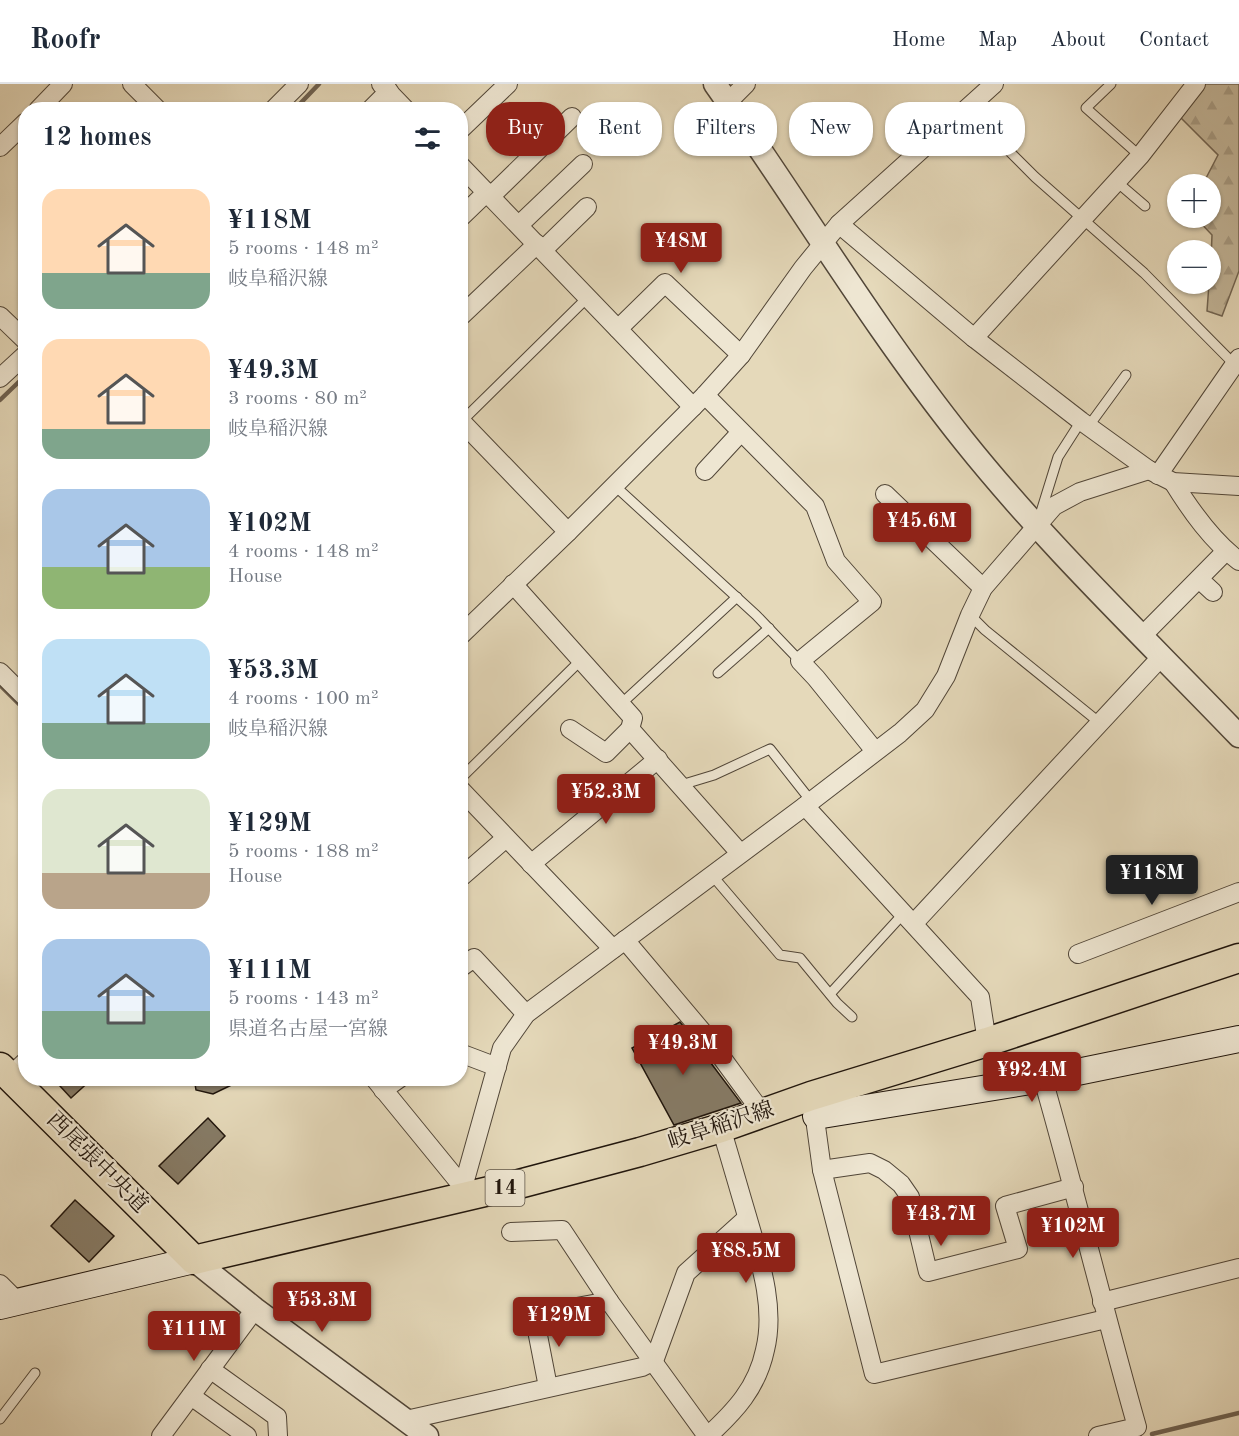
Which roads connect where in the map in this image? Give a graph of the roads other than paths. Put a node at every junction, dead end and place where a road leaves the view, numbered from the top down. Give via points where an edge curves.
1 (63, 84) edge
2 (132, 84) edge
3 (299, 84) edge
4 (508, 84) edge
5 (746, 84) edge
6 (994, 84) edge
7 (1111, 84) edge
8 (1196, 84) edge
9 (385, 88) edge
10 (721, 93) edge
11 (46, 102) edge
12 (150, 102) edge
13 (281, 102) edge
14 (375, 102) edge
15 (398, 102) edge
16 (975, 102) edge
17 (572, 117) dead end
18 (468, 122) edge
19 (18, 129) edge
20 (2, 142) edge
21 (915, 156) edge
22 (1013, 156) edge
23 (1140, 156) junction
24 (583, 164) dead end
25 (468, 173) edge
26 (1117, 182) junction
27 (489, 194) junction
28 (1145, 206) dead end
29 (587, 207) dead end
30 (468, 211) edge
31 (1084, 219) junction
32 (839, 224) junction
33 (519, 225) junction
34 (822, 244) junction
35 (540, 247) junction
36 (588, 297) junction
37 (468, 310) edge
38 (0, 316) edge
39 (618, 329) junction
40 (18, 333) edge
41 (975, 338) junction
42 (741, 355) junction
43 (18, 361) edge
44 (1237, 364) edge
45 (1126, 375) dead end
46 (0, 378) edge
47 (699, 401) junction
48 (468, 414) edge
49 (1084, 424) junction
50 (468, 428) edge
51 (741, 432) junction
52 (705, 471) dead end
53 (1160, 476) junction
54 (614, 485) junction
55 (1239, 486) edge
56 (885, 494) dead end
57 (1036, 527) junction
58 (568, 532) junction
59 (1233, 556) edge
60 (1199, 579) junction
61 (513, 584) junction
62 (983, 588) junction
63 (1213, 592) dead end
64 (738, 597) junction
65 (970, 615) junction
66 (468, 628) edge
67 (769, 628) junction
68 (1142, 636) junction
69 (1162, 656) junction
70 (581, 660) junction
71 (800, 661) junction
72 (0, 672) edge
73 (718, 673) dead end
74 (18, 690) edge
75 (621, 704) junction
76 (1100, 723) junction
77 (570, 729) dead end
78 (630, 729) junction
79 (1239, 736) edge
80 (875, 751) junction
81 (658, 759) junction
82 (468, 771) edge
83 (681, 785) junction
84 (468, 798) edge
85 (808, 803) junction
86 (506, 838) junction
87 (740, 853) junction
88 (531, 864) junction
89 (468, 871) edge
90 (711, 874) junction
91 (1239, 892) edge
92 (909, 918) junction
93 (619, 944) junction
94 (1078, 954) dead end
95 (1239, 958) edge
96 (468, 962) edge
97 (830, 994) junction
98 (526, 1014) junction
99 (852, 1017) dead end
100 (1239, 1039) edge
101 (987, 1042) junction
102 (468, 1056) edge
103 (497, 1066) junction
104 (1042, 1079) junction
105 (29, 1086) edge
106 (381, 1086) edge
107 (814, 1106) junction
108 (763, 1114) junction
109 (721, 1128) junction
110 (822, 1170) junction
111 (1074, 1187) junction
112 (461, 1193) junction
113 (747, 1218) junction
114 (511, 1232) dead end
115 (194, 1260) junction
116 (1239, 1269) edge
117 (0, 1284) edge
118 (609, 1301) junction
119 (9, 1304) edge
120 (255, 1309) junction
121 (1104, 1311) junction
122 (654, 1361) junction
123 (210, 1369) junction
124 (35, 1373) dead end
125 (548, 1387) junction
126 (190, 1396) junction
127 (0, 1419) edge
128 (406, 1420) junction
129 (161, 1436) edge
130 (247, 1436) edge
131 (278, 1436) edge
132 (427, 1436) edge
133 (707, 1436) edge
134 (1098, 1436) edge

1 - 11 street
2 - 12 street
3 - 13 street
4 - 18 street
5 - 10 street
6 - 16 street
7 - 23 lane via 1086,108
8 - 23 street
9 - 14 street
9 - 15 street
10 - 34 street
17 - 27 street
19 - 20 street
21 - 32 street
22 - 31 lane
23 - 26 street
24 - 33 street
25 - 27 street
26 - 28 lane
26 - 31 street
27 - 30 street
27 - 33 street
29 - 35 street
31 - 41 street
31 - 44 lane
32 - 34 street
32 - 41 street
33 - 35 street
34 - 42 street
34 - 57 street via 906,367
35 - 36 street
35 - 37 street
36 - 39 street
36 - 48 lane
38 - 40 street
39 - 42 street via 665,283
39 - 47 street
41 - 49 street
42 - 47 street
43 - 46 street
44 - 53 street
45 - 49 lane
47 - 51 street
47 - 54 street
49 - 53 street
49 - 57 lane via 1058,457
50 - 58 street
51 - 52 street
51 - 71 street via 815,506 836,561 872,602
53 - 55 street
53 - 57 street via 1080,492 1054,506
53 - 59 street
54 - 58 street
54 - 64 lane
56 - 62 street
57 - 62 street
57 - 68 street
58 - 61 street
59 - 60 street
60 - 63 street
60 - 68 street
61 - 66 street
61 - 70 street
62 - 65 street
64 - 67 lane
64 - 75 lane
65 - 76 lane
65 - 80 street via 946,676 925,710
67 - 71 lane
67 - 73 lane
68 - 69 street
69 - 76 street
69 - 79 street
70 - 75 street
70 - 82 lane
71 - 80 street
72 - 74 street
75 - 78 street via 633,718
76 - 92 street
77 - 78 street via 606,753
78 - 81 street
80 - 85 street
81 - 83 street
81 - 88 street
83 - 85 lane via 714,775 770,749
83 - 87 street
84 - 86 street
85 - 87 street
85 - 92 street
86 - 88 street
86 - 89 street
87 - 90 street
88 - 93 street
90 - 93 street
90 - 97 lane via 780,956 800,958
91 - 94 street
92 - 97 lane
92 - 101 street via 980,997
93 - 98 street
93 - 108 street via 706,1036
95 - 101 main road, 岐阜稲沢線 / 14
96 - 98 street via 474,958
97 - 99 lane
98 - 103 street via 502,1048
100 - 104 main road
101 - 107 main road, 岐阜稲沢線 / 14
102 - 103 street
103 - 112 street
104 - 107 main road
104 - 111 street
105 - 115 main road, 西尾張中央道
106 - 112 street
107 - 108 main road, 岐阜稲沢線 / 14
107 - 110 street
108 - 109 main road, 岐阜稲沢線 / 14
109 - 112 main road, 岐阜稲沢線 / 14 via 640,1152
109 - 113 street
110 - 111 street via 870,1163 901,1184 910,1197 928,1272 1018,1249 1005,1206
110 - 121 street via 874,1374
111 - 121 street
112 - 115 main road, 岐阜稲沢線 / 14
113 - 122 street via 686,1273
113 - 133 street via 761,1265 768,1313 766,1350 754,1381 736,1410
114 - 118 street via 562,1230
115 - 119 main road
115 - 120 street
116 - 121 street
117 - 119 street
118 - 122 street
118 - 125 street via 534,1315
120 - 123 street
120 - 128 street
121 - 134 street via 1137,1427
122 - 125 street
122 - 133 street
123 - 126 street
123 - 131 street via 277,1417
124 - 127 lane
125 - 128 street
126 - 129 street
126 - 130 street
128 - 132 street

